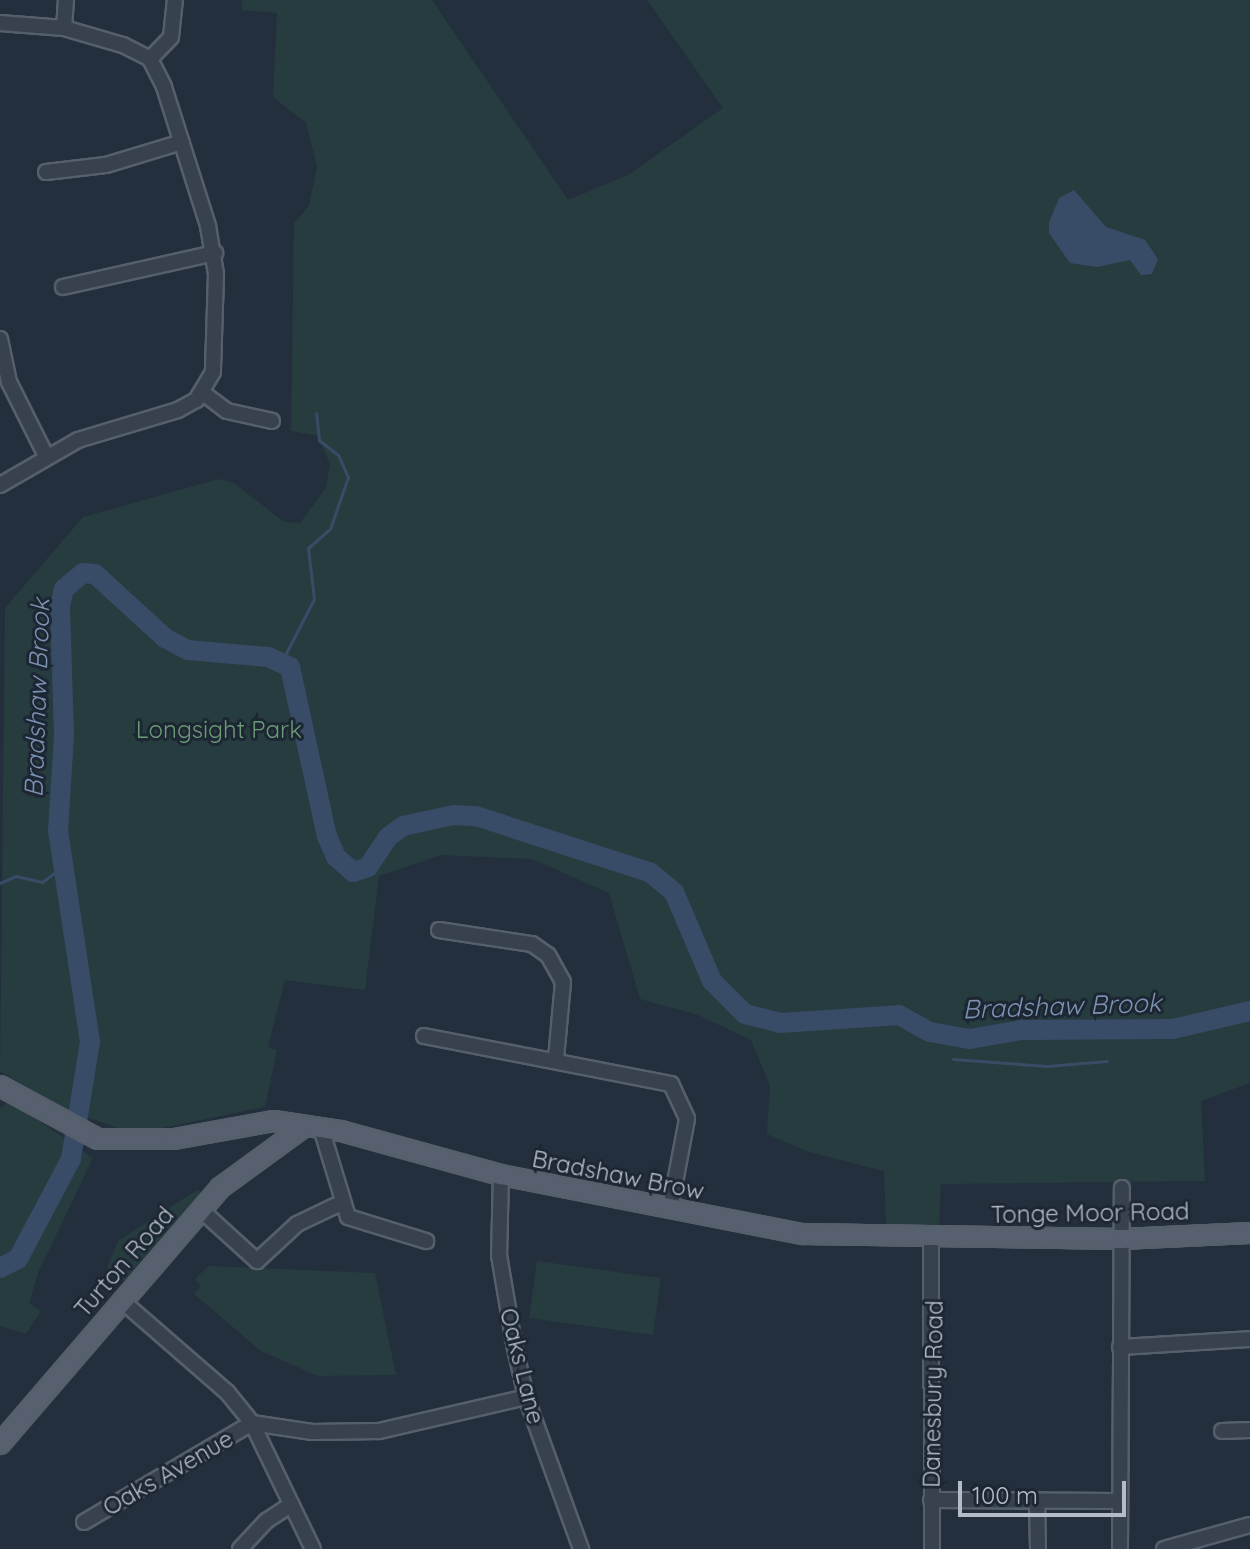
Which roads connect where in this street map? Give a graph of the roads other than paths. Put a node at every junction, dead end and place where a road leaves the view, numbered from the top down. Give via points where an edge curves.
1 (66, 0) edge
2 (175, 0) edge
3 (0, 23) edge
4 (64, 28) junction
5 (150, 59) junction
6 (182, 142) junction
7 (46, 171) dead end
8 (215, 253) junction
9 (63, 286) dead end
10 (0, 339) edge
11 (203, 393) junction
12 (272, 421) dead end
13 (46, 456) junction
14 (0, 485) edge
15 (439, 929) dead end
16 (424, 1036) dead end
17 (556, 1059) junction
18 (0, 1086) edge
19 (321, 1128) junction
20 (301, 1129) junction
21 (501, 1175) junction
22 (1122, 1188) dead end
23 (341, 1203) junction
24 (670, 1209) junction
25 (201, 1210) junction
26 (1250, 1233) edge
27 (1122, 1239) junction
28 (931, 1240) junction
29 (426, 1241) dead end
30 (121, 1300) junction
31 (1250, 1339) edge
32 (1120, 1347) junction
33 (526, 1397) junction
34 (252, 1423) junction
35 (1250, 1430) edge
36 (1222, 1431) dead end
37 (0, 1444) edge
38 (931, 1500) junction
39 (1037, 1501) junction
40 (1120, 1501) junction
41 (291, 1505) junction
42 (84, 1522) dead end
43 (1250, 1525) edge
44 (240, 1549) edge
45 (313, 1549) edge
46 (581, 1549) edge
47 (932, 1549) edge
48 (1038, 1549) edge
49 (1120, 1549) edge
50 (1164, 1549) edge

1 - 4 street
2 - 5 street via 171,37
3 - 4 street
4 - 5 street via 123,45
5 - 6 street
6 - 7 street via 106,165
6 - 8 street
8 - 9 street
8 - 11 street via 214,362
10 - 13 street via 9,382
11 - 12 street via 227,411
11 - 13 street via 178,410 120,424
13 - 14 street
15 - 17 street via 532,944 548,955 560,971 564,993
16 - 17 street
17 - 24 street via 656,1078 677,1091 686,1109 687,1129
18 - 20 main road, Bradshaw Brow via 98,1139 174,1139 274,1121
19 - 20 main road, Bradshaw Brow
19 - 21 main road, Bradshaw Brow
19 - 23 street
20 - 25 main road, Turton Road via 242,1168
21 - 24 main road, Bradshaw Brow
21 - 33 street, Oaks Lane via 499,1255
22 - 27 street
23 - 25 street via 297,1224 257,1261
23 - 29 street via 352,1220
24 - 28 main road, Bradshaw Brow via 815,1236
25 - 30 main road, Turton Road
26 - 27 main road, Tonge Moor Road
27 - 28 main road, Tonge Moor Road
27 - 32 street
28 - 38 street, Danesbury Road
30 - 34 street, Oaks Avenue via 227,1392
30 - 37 main road, Turton Road via 44,1399
31 - 32 street
32 - 40 street
33 - 34 street, Oaks Avenue via 379,1431 312,1432
33 - 46 street, Oaks Lane
34 - 41 street
34 - 42 street, Oaks Avenue
35 - 36 street
38 - 39 street
38 - 47 street, Danesbury Road
39 - 40 street
39 - 48 street
40 - 49 street
41 - 44 street via 266,1521
41 - 45 street
43 - 50 street

